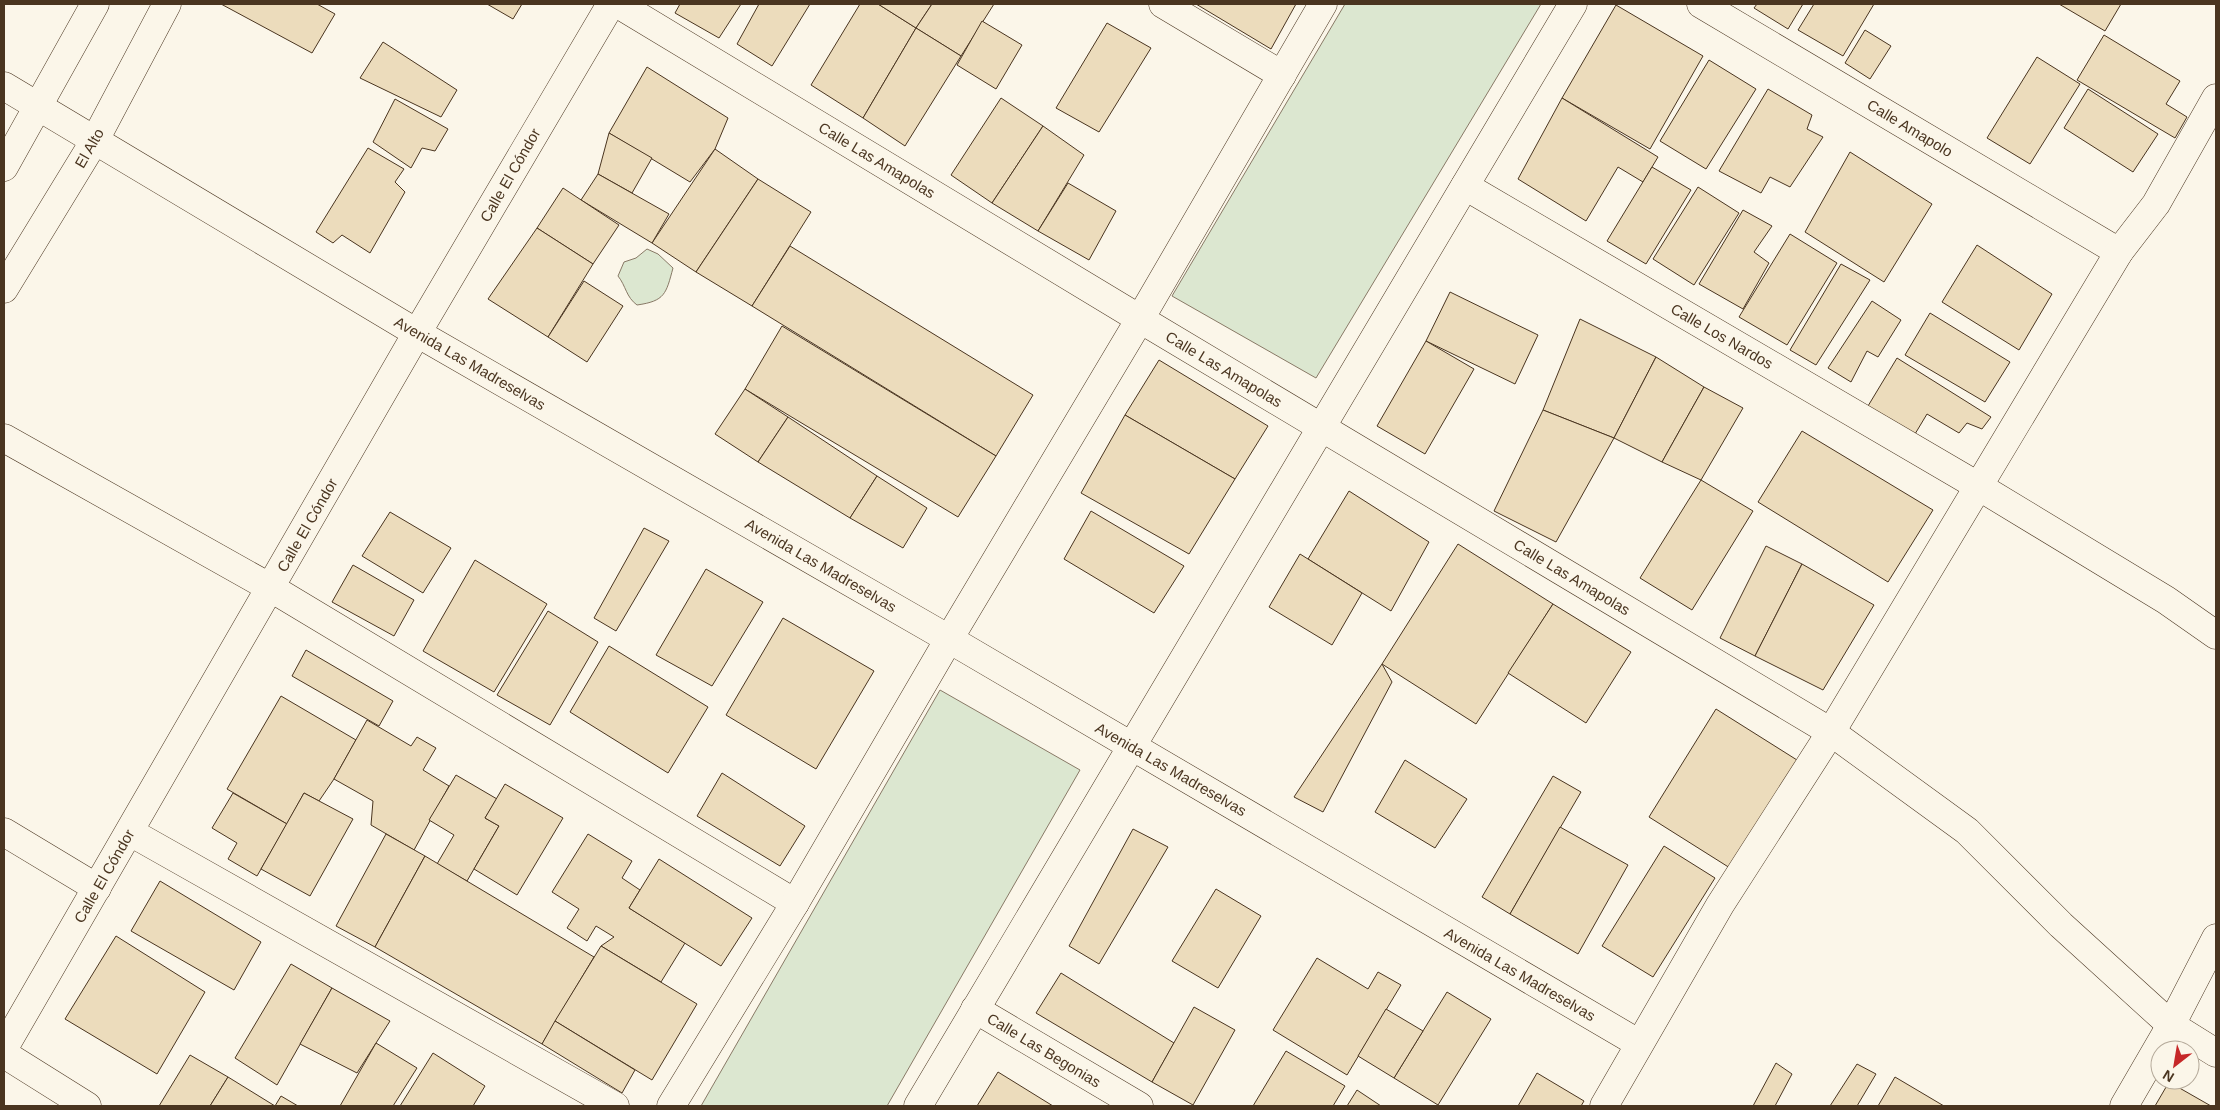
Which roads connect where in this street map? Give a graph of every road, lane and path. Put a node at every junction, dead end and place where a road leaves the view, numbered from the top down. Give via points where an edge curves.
1 (95, 4) edge
2 (167, 4) edge
3 (611, 4) edge
4 (618, 4) edge
5 (1163, 4) edge
6 (1323, 4) edge
7 (1573, 4) edge
8 (1701, 4) edge
9 (1282, 75) junction
10 (4, 86) edge
11 (2216, 98) edge
12 (39, 106) junction
13 (95, 140) junction
14 (4, 167) edge
15 (1465, 186) junction
16 (2119, 252) junction
17 (4, 288) edge
18 (1140, 319) junction
19 (417, 333) junction
20 (1322, 427) junction
21 (4, 438) edge
22 (1978, 486) junction
23 (271, 588) junction
24 (2216, 635) edge
25 (948, 638) junction
26 (1831, 732) junction
27 (1132, 746) junction
28 (4, 832) edge
29 (130, 832) junction
30 (97, 888) junction
31 (795, 904) junction
32 (2216, 938) edge
33 (975, 1009) junction
34 (2170, 1025) junction
35 (1638, 1043) junction
36 (4, 1048) edge
37 (2216, 1053) edge
38 (4, 1054) edge
39 (87, 1106) edge
40 (615, 1106) edge
41 (671, 1106) edge
42 (918, 1106) edge
43 (1139, 1106) edge
44 (1604, 1106) edge
45 (2124, 1106) edge

1 - 12 street
2 - 13 street, El Alto
3 - 19 street, Calle El Cóndor
4 - 18 street, Calle Las Amapolas
5 - 9 street
6 - 9 street
7 - 15 street
8 - 16 street, Calle Amapolo
9 - 18 street
10 - 12 street, Avenida Las Madreselvas
11 - 16 street via 2156,204
12 - 13 street, Avenida Las Madreselvas
12 - 14 street
13 - 17 street, El Alto
13 - 19 street, Avenida Las Madreselvas
15 - 20 street
15 - 22 street, Calle Los Nardos
16 - 22 street
18 - 20 street, Calle Las Amapolas
18 - 25 street
19 - 23 street, Calle El Cóndor
19 - 25 street, Avenida Las Madreselvas
20 - 26 street, Calle Las Amapolas
20 - 27 street
21 - 23 street
22 - 24 street, Calle Los Nardos via 2166,600
22 - 26 street
23 - 29 street, Calle El Cóndor
23 - 31 street
25 - 27 street, Avenida Las Madreselvas
25 - 31 street
26 - 34 street, Calle Las Amapolas via 1967,830 2061,926
26 - 35 street via 1720,906
27 - 33 street
27 - 35 street, Avenida Las Madreselvas
28 - 30 street
29 - 30 street, Calle El Cóndor
29 - 40 street
30 - 36 street, Calle El Cóndor
31 - 41 street
32 - 34 street
33 - 42 street
33 - 43 street, Calle Las Begonias
34 - 37 street, Calle Las Amapolas
34 - 45 street
35 - 44 street
38 - 39 street

